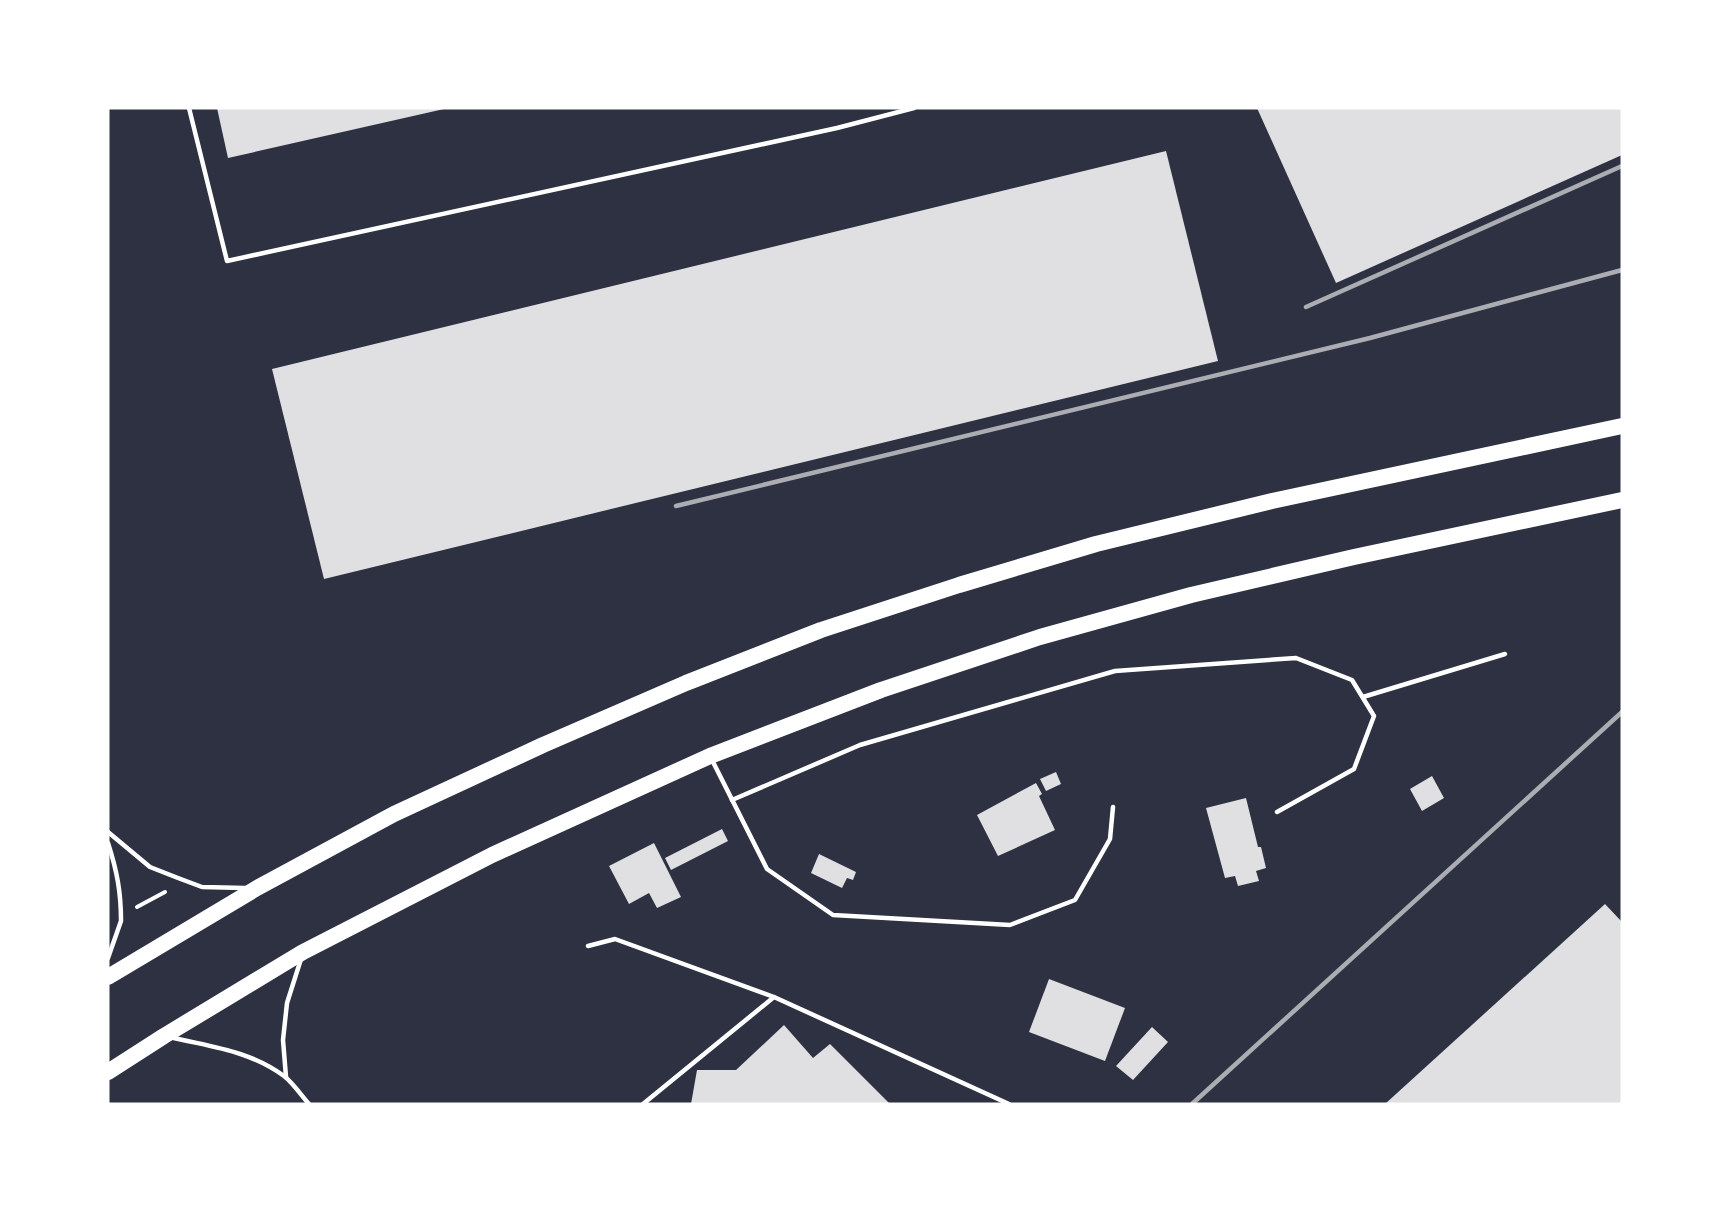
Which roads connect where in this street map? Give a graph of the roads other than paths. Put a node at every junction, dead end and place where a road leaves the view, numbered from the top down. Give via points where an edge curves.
1 (189, 108) edge
2 (914, 108) edge
3 (1622, 426) edge
4 (1622, 500) edge
5 (1505, 654) dead end
6 (1363, 697) junction
7 (710, 756) junction
8 (732, 800) junction
9 (1113, 807) dead end
10 (1277, 812) dead end
11 (108, 832) edge
12 (108, 843) edge
13 (256, 888) junction
14 (588, 946) dead end
15 (303, 952) junction
16 (108, 958) edge
17 (108, 976) edge
18 (774, 997) junction
19 (164, 1036) junction
20 (108, 1072) edge
21 (286, 1077) junction
22 (309, 1104) edge
23 (643, 1104) edge
24 (1009, 1104) edge

1 - 2 lane via 227,261
3 - 13 highway via 1272,501 1096,544 820,630 543,745 394,814
4 - 7 highway via 1191,595 1040,637 881,690
5 - 6 lane
6 - 8 lane via 1352,680 1296,658 1115,671 860,745
6 - 10 lane via 1374,716 1354,769
7 - 8 lane
7 - 15 highway via 492,855
8 - 9 lane via 767,869 833,915 1010,925 1075,900 1110,839
11 - 13 lane via 150,867 192,884
12 - 16 lane via 120,888 121,915
13 - 17 highway
14 - 18 lane via 615,939
15 - 19 highway
15 - 21 lane via 287,1003 283,1040
18 - 23 lane
18 - 24 lane
19 - 20 highway
19 - 21 lane via 238,1051
21 - 22 lane

